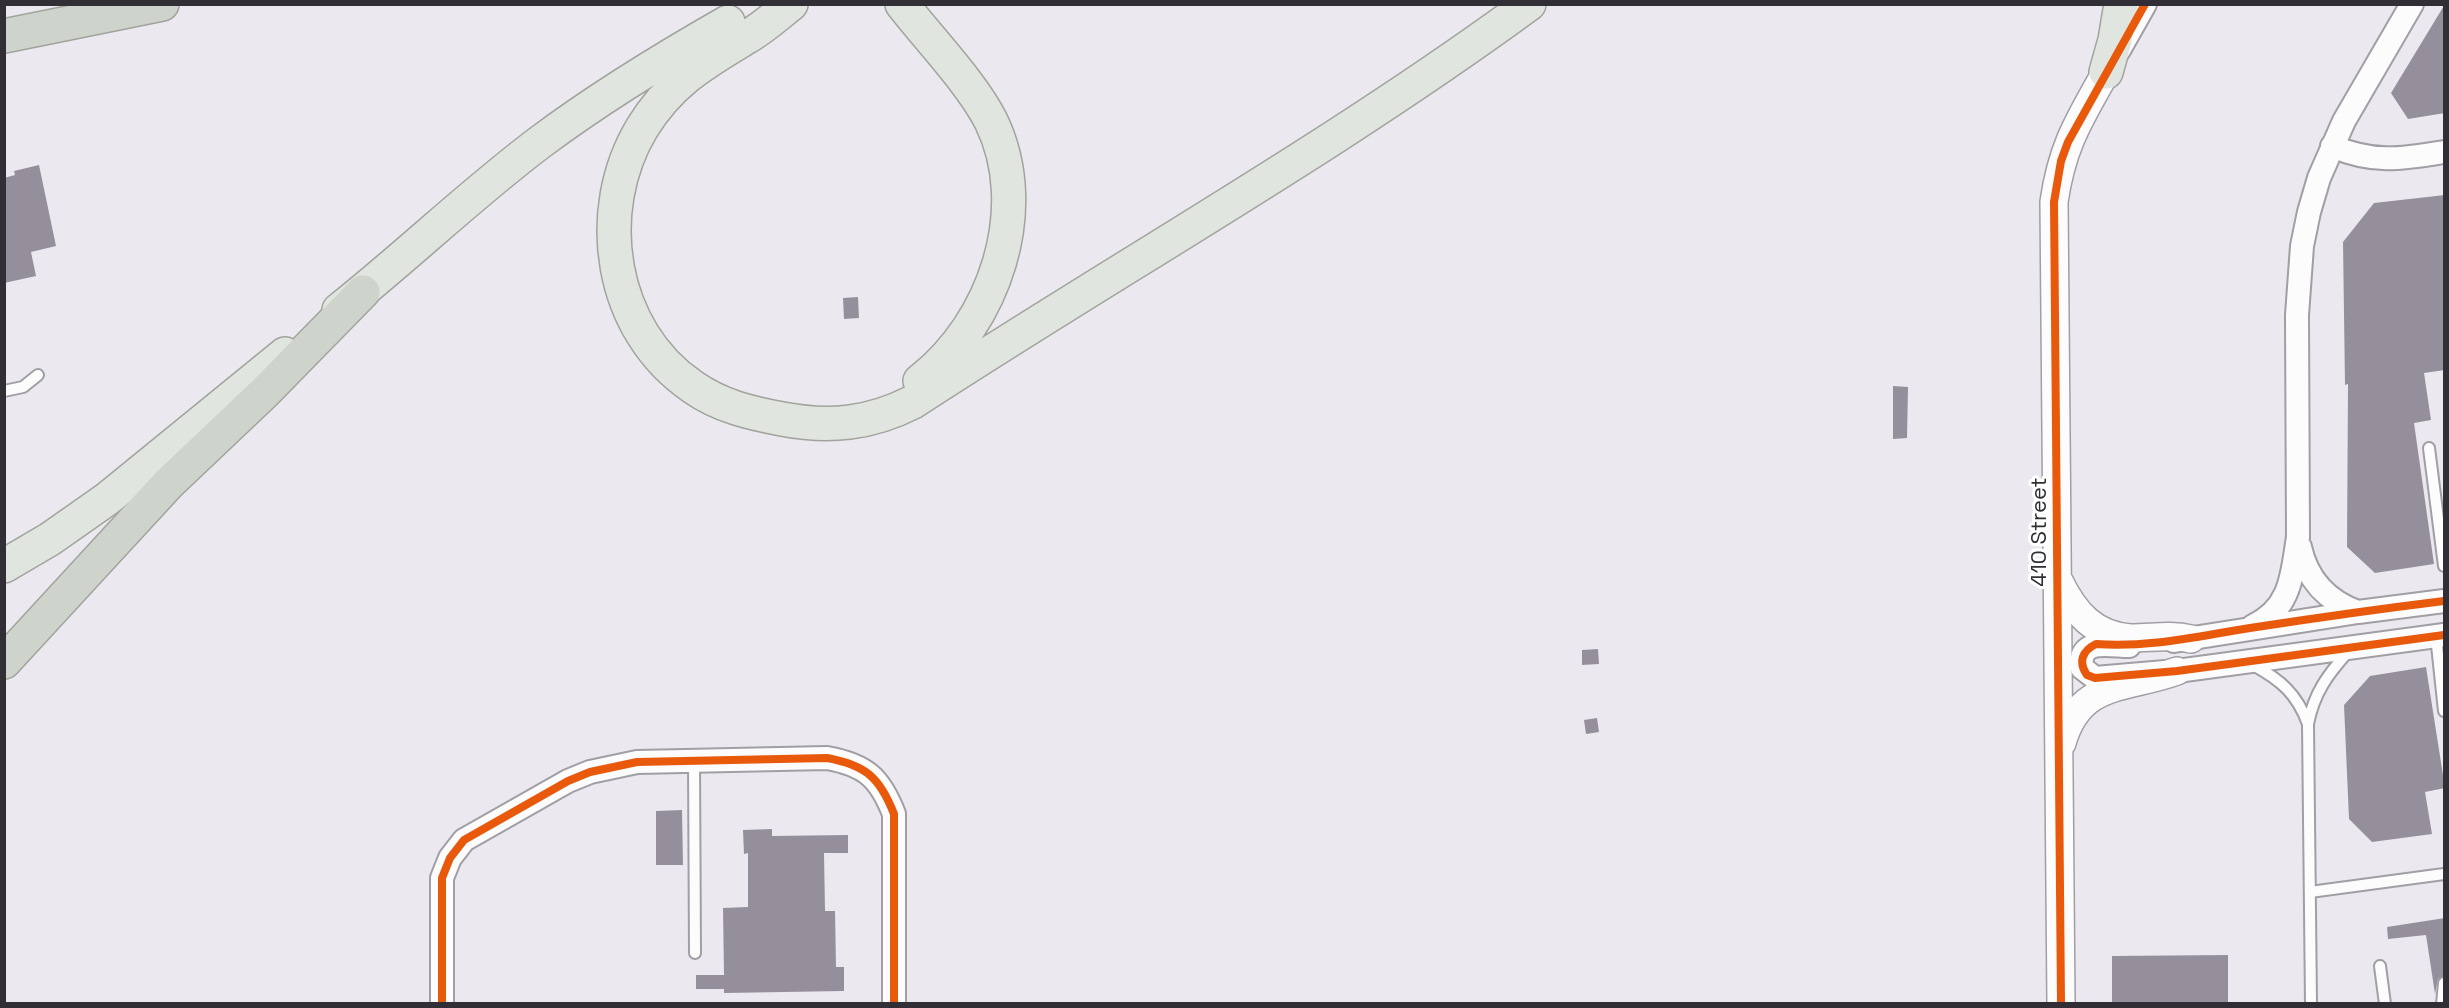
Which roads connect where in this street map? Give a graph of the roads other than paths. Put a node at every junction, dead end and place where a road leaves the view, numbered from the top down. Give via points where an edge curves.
1 (162, 4) edge
2 (763, 4) edge
3 (791, 4) edge
4 (902, 4) edge
5 (1529, 4) edge
6 (2121, 4) edge
7 (2145, 4) edge
8 (2412, 4) edge
9 (4, 36) edge
10 (2106, 72) junction
11 (2332, 146) junction
12 (2445, 152) edge
13 (363, 292) junction
14 (38, 375) dead end
15 (4, 392) edge
16 (781, 419) junction
17 (2429, 447) dead end
18 (2298, 537) junction
19 (4, 566) edge
20 (2445, 566) edge
21 (2058, 579) junction
22 (2445, 601) edge
23 (2358, 612) junction
24 (2246, 629) junction
25 (2440, 636) edge
26 (2191, 639) junction
27 (2352, 647) junction
28 (4, 662) edge
29 (2248, 662) junction
30 (2177, 671) junction
31 (2445, 711) edge
32 (2308, 724) junction
33 (2059, 756) junction
34 (694, 761) junction
35 (2445, 874) edge
36 (2310, 892) junction
37 (695, 953) dead end
38 (2380, 966) dead end
39 (2445, 983) edge
40 (442, 1004) edge
41 (894, 1004) edge
42 (2061, 1004) edge
43 (2310, 1004) edge
44 (2385, 1004) edge
45 (2442, 1004) edge

1 - 9 highway
2 - 13 main road via 675,52 566,124 497,176
3 - 16 main road via 684,77 654,110 624,168 614,233 618,277 625,298 659,355 691,386 709,397 732,408
4 - 16 main road via 991,122 1007,186 1002,256 972,324 922,379 855,413 806,420
5 - 16 main road via 1305,158 913,402 882,416 841,424
6 - 10 main road
7 - 10 street
8 - 11 street
10 - 21 street, 410 Street via 2068,142 2055,202
11 - 12 street via 2373,159
11 - 18 street via 2309,212 2298,280
13 - 19 main road via 107,499
13 - 28 highway via 168,484
14 - 15 lane via 22,387
17 - 20 lane
18 - 23 street via 2308,571 2317,585 2337,602
18 - 24 street via 2288,591 2271,615
21 - 26 street via 2074,608 2100,630 2121,637 2168,635
21 - 33 street, 410 Street
22 - 23 street
23 - 24 street
24 - 26 street
25 - 27 street
25 - 31 lane
26 - 30 street via 2138,646 2096,644 2084,653 2081,661 2087,675 2095,678
27 - 29 street
27 - 32 lane via 2324,680
29 - 30 street
29 - 32 lane via 2287,687
30 - 33 street via 2109,688 2089,699 2068,724
32 - 36 lane
33 - 42 street, 410 Street
34 - 37 lane
34 - 40 street via 637,762 590,772 464,840 450,858 442,879
34 - 41 street via 827,758 850,762 871,774 885,792 894,814
35 - 36 lane
36 - 43 lane
38 - 44 lane
39 - 45 lane

